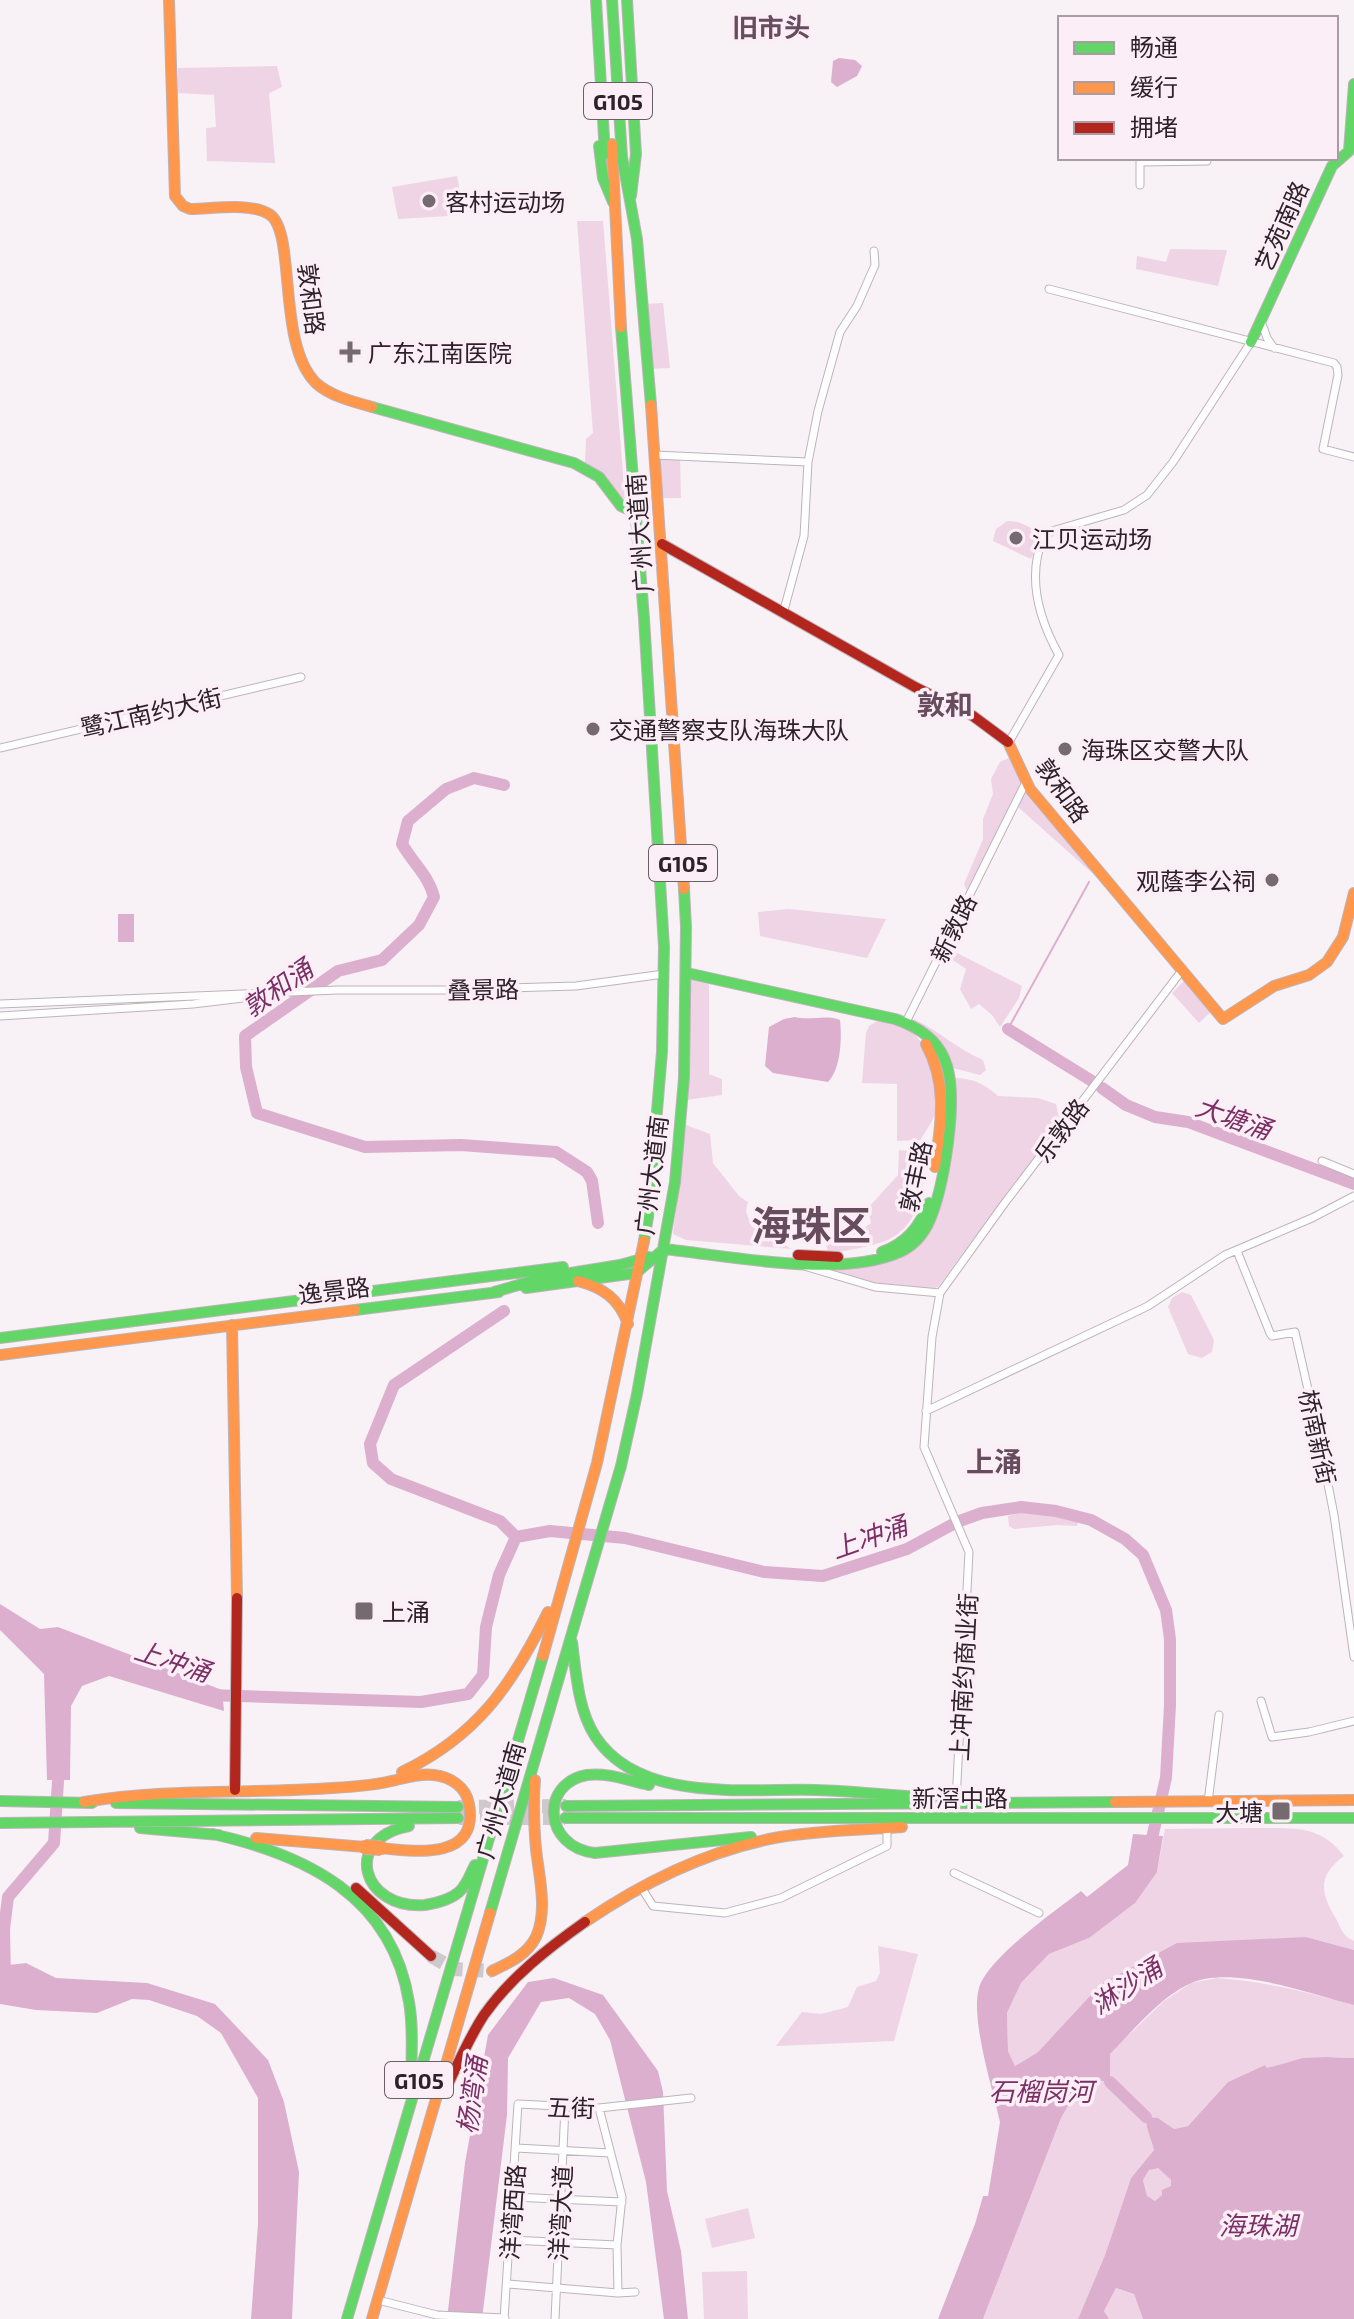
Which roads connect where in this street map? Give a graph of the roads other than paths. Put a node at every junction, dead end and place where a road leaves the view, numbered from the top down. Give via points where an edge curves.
1 (169, 0) edge
2 (590, 0) edge
3 (596, 0) edge
4 (603, 0) edge
5 (612, 0) edge
6 (620, 0) edge
7 (627, 0) edge
8 (1354, 84) edge
9 (1140, 160) edge
10 (1207, 161) dead end
11 (1140, 185) dead end
12 (613, 202) junction
13 (629, 202) junction
14 (874, 251) dead end
15 (1049, 289) dead end
16 (1261, 321) junction
17 (1251, 342) junction
18 (1274, 348) junction
19 (655, 455) junction
20 (1354, 457) edge
21 (808, 462) junction
22 (636, 513) junction
23 (662, 544) junction
24 (784, 610) junction
25 (301, 677) dead end
26 (1009, 742) junction
27 (0, 748) edge
28 (1026, 782) junction
29 (1354, 893) edge
30 (1183, 969) junction
31 (687, 973) junction
32 (664, 974) junction
33 (300, 991) junction
34 (0, 1004) edge
35 (0, 1016) edge
36 (906, 1022) junction
37 (1322, 1161) dead end
38 (1354, 1174) edge
39 (652, 1179) junction
40 (675, 1182) junction
41 (1354, 1196) edge
42 (648, 1217) junction
43 (663, 1246) junction
44 (1237, 1251) junction
45 (645, 1260) junction
46 (786, 1261) junction
47 (577, 1276) junction
48 (659, 1276) junction
49 (528, 1285) junction
50 (940, 1293) junction
51 (223, 1321) junction
52 (628, 1324) junction
53 (0, 1338) edge
54 (0, 1355) edge
55 (926, 1411) junction
56 (563, 1581) junction
57 (572, 1637) junction
58 (1354, 1657) edge
59 (1261, 1701) dead end
60 (1219, 1715) dead end
61 (1354, 1721) edge
62 (536, 1756) junction
63 (348, 1787) junction
64 (701, 1789) junction
65 (235, 1790) junction
66 (1354, 1800) edge
67 (0, 1801) edge
68 (956, 1801) junction
69 (84, 1802) junction
70 (1208, 1802) junction
71 (975, 1804) junction
72 (458, 1817) junction
73 (1354, 1818) edge
74 (958, 1819) junction
75 (0, 1823) edge
76 (88, 1823) junction
77 (887, 1828) junction
78 (829, 1831) junction
79 (213, 1834) junction
80 (488, 1840) junction
81 (954, 1873) dead end
82 (641, 1887) junction
83 (1039, 1913) dead end
84 (431, 1956) tunnel mouth
85 (492, 1971) tunnel mouth
86 (691, 2098) dead end
87 (518, 2104) joint
88 (565, 2107) junction
89 (411, 2108) junction
90 (599, 2108) junction
91 (433, 2114) junction
92 (516, 2148) junction
93 (564, 2151) junction
94 (610, 2153) junction
95 (513, 2197) junction
96 (561, 2199) junction
97 (622, 2202) junction
98 (510, 2240) junction
99 (559, 2242) junction
100 (617, 2245) junction
101 (507, 2284) junction
102 (556, 2287) junction
103 (635, 2292) dead end
104 (618, 2293) junction
105 (378, 2300) junction
106 (504, 2318) edge
107 (347, 2319) edge
108 (372, 2319) edge
109 (555, 2319) edge

1 - 22 main road, 敦和路 via 175,196 190,209 261,209 279,223 291,328 311,378 364,405 574,463 592,472 621,506
2 - 12 main road via 600,162
3 - 12 main road
4 - 12 main road, 广州大道南 / G105
5 - 13 main road, 广州大道南 / G105 via 619,133
6 - 13 main road
7 - 13 main road via 636,154
8 - 16 main road, 艺苑南路 via 1351,146 1332,166
9 - 10 street
9 - 11 street
12 - 22 main road, 广州大道南 / G105
13 - 19 main road, 广州大道南 / G105
14 - 21 street via 875,265 840,332
15 - 17 street
16 - 17 main road, 艺苑南路
16 - 18 street
17 - 18 street
17 - 26 street via 1147,495 1131,507 1043,538 1036,563 1038,602 1059,655
18 - 20 street via 1336,364 1323,449
19 - 21 street
19 - 23 main road, 广州大道南 / G105
21 - 24 street via 804,536
22 - 32 main road, 广州大道南 / G105
23 - 24 main road, 敦和路
23 - 31 main road, 广州大道南 / G105
24 - 26 main road, 敦和路 via 984,722
25 - 27 street, 鹭江南约大街
26 - 28 main road, 敦和路
28 - 30 main road, 敦和路
28 - 36 street, 新敦路
29 - 30 main road, 敦和路 via 1343,937 1327,962 1309,975 1274,986 1223,1019
30 - 50 street, 乐敦路
31 - 36 main road, 敦丰路
31 - 40 main road, 广州大道南 / G105
32 - 33 street, 叠景路 via 576,986
32 - 39 main road, 广州大道南 / G105
33 - 34 street, 叠景路
33 - 35 street, 叠景路 via 193,1004
36 - 43 main road, 敦丰路 via 932,1052 944,1086 931,1194 912,1236 886,1251 848,1257
36 - 46 main road, 敦丰路 via 923,1031 941,1052 951,1085 939,1189 930,1220 917,1240 887,1257 838,1264
37 - 38 street
39 - 40 main road via 665,1189
39 - 42 main road, 广州大道南 / G105
40 - 43 main road, 广州大道南 / G105
41 - 44 street
42 - 43 main road
42 - 45 main road, 广州大道南 / G105
43 - 45 main road, 逸景路
43 - 46 main road, 敦丰路
43 - 48 main road, 广州大道南 / G105
44 - 55 street via 1148,1306
44 - 58 street, 桥南新街 via 1272,1336 1295,1332 1334,1515
45 - 47 main road, 逸景路
45 - 48 main road
45 - 51 main road, 逸景路 via 547,1270
45 - 52 main road, 广州大道南 / G105
46 - 50 street via 875,1287
47 - 49 main road
47 - 49 main road, 逸景路 via 560,1284
47 - 52 main road via 612,1294
48 - 57 main road, 广州大道南 / G105 via 629,1432
49 - 51 main road, 逸景路
50 - 55 street
51 - 53 main road, 逸景路
51 - 54 main road, 逸景路
51 - 65 main road via 237,1589
52 - 56 main road, 广州大道南 / G105 via 605,1432
55 - 68 street, 上冲南约商业街 via 924,1447 969,1552
56 - 63 main road via 519,1670 476,1724 422,1763
56 - 80 main road, 广州大道南 / G105
57 - 62 main road, 广州大道南 / G105
57 - 64 main road via 580,1697 603,1746 638,1774
59 - 61 street via 1272,1737
60 - 70 street
62 - 85 main road via 534,1821 544,1911 531,1945
62 - 91 main road, 广州大道南 / G105
63 - 65 main road
63 - 79 main road via 429,1774 450,1779 465,1792 470,1823 455,1844 435,1852
64 - 68 main road via 835,1790
64 - 78 main road via 591,1774 561,1789 554,1802 554,1822 572,1846 600,1853
65 - 69 main road via 147,1792
66 - 70 main road, 新滘中路
67 - 69 main road
68 - 71 main road
69 - 72 main road
70 - 71 main road, 新滘中路
71 - 74 main road, 新滘中路 via 566,1816
72 - 76 main road
72 - 80 main road via 381,1834 366,1866 376,1890 403,1902 443,1901 460,1891
73 - 74 main road, 新滘中路
74 - 77 main road
75 - 76 main road
76 - 79 main road
77 - 78 main road
77 - 82 street via 887,1846 781,1898 725,1913 653,1906
78 - 82 main road via 728,1849
79 - 84 main road via 283,1846 323,1862
79 - 89 main road via 307,1863 367,1912 391,1949 406,1989
80 - 89 main road, 广州大道南 / G105
81 - 83 street
82 - 91 main road via 578,1927 507,1987 479,2023
86 - 90 street, 五街
87 - 88 street, 五街
87 - 92 street, 洋湾西路
88 - 90 street, 五街
88 - 93 street, 洋湾大道
89 - 107 main road, 广州大道南 / G105
90 - 94 street
91 - 105 main road, 广州大道南 / G105
92 - 93 street
92 - 95 street, 洋湾西路
93 - 94 street
93 - 96 street, 洋湾大道
94 - 97 street
95 - 96 street
95 - 98 street, 洋湾西路
96 - 97 street
96 - 99 street, 洋湾大道
97 - 100 street
98 - 99 street
98 - 101 street, 洋湾西路
99 - 100 street
99 - 102 street, 洋湾大道
100 - 104 street
101 - 102 street
101 - 106 street, 洋湾西路
102 - 104 street
102 - 109 street, 洋湾大道
103 - 104 street
105 - 106 street via 437,2315
105 - 108 main road, 广州大道南 / G105

